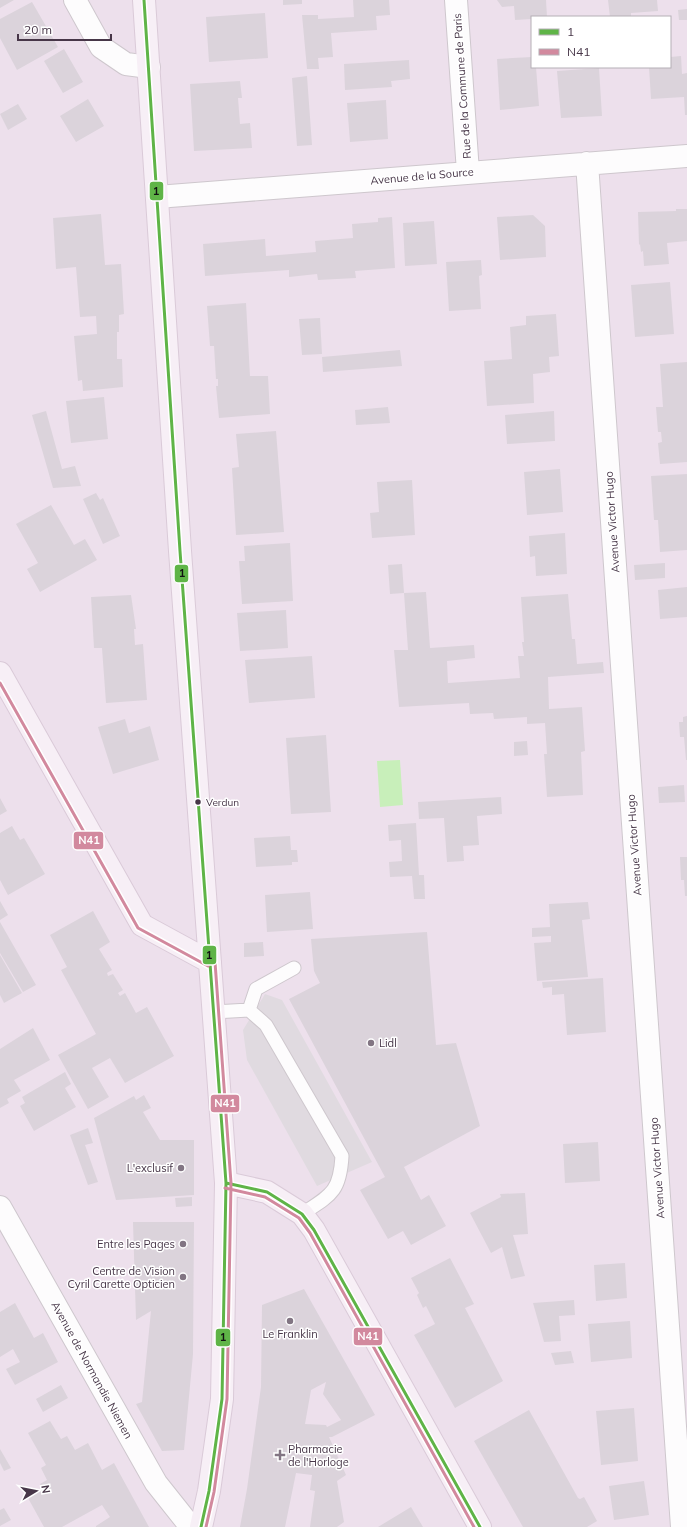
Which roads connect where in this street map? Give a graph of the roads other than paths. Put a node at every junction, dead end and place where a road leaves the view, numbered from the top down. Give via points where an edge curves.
1 (75, 0) edge
2 (144, 0) edge
3 (456, 0) edge
4 (149, 68) junction
5 (687, 156) edge
6 (586, 163) junction
7 (468, 172) junction
8 (157, 197) junction
9 (0, 673) edge
10 (210, 962) junction
11 (294, 968) dead end
12 (249, 1010) junction
13 (214, 1012) junction
14 (226, 1183) junction
15 (0, 1207) edge
16 (302, 1214) junction
17 (192, 1527) edge
18 (201, 1527) edge
19 (480, 1527) edge
20 (682, 1527) edge

1 - 4 street via 101,47 126,64
2 - 4 street
3 - 7 street, Rue de la Commune de Paris
4 - 8 street
5 - 6 street, Avenue de la Source
6 - 7 street, Avenue de la Source
6 - 20 street, Avenue Victor Hugo
7 - 8 street, Avenue de la Source
8 - 10 street
9 - 10 street via 142,925
10 - 13 street
11 - 12 lane via 256,989
12 - 13 lane
12 - 16 lane via 266,1025 342,1156 341,1176 332,1194
13 - 14 street
14 - 16 street via 267,1192
14 - 18 street via 222,1399 209,1491
15 - 17 street, Avenue de Normandie Niemen via 156,1483
16 - 19 street via 314,1230

